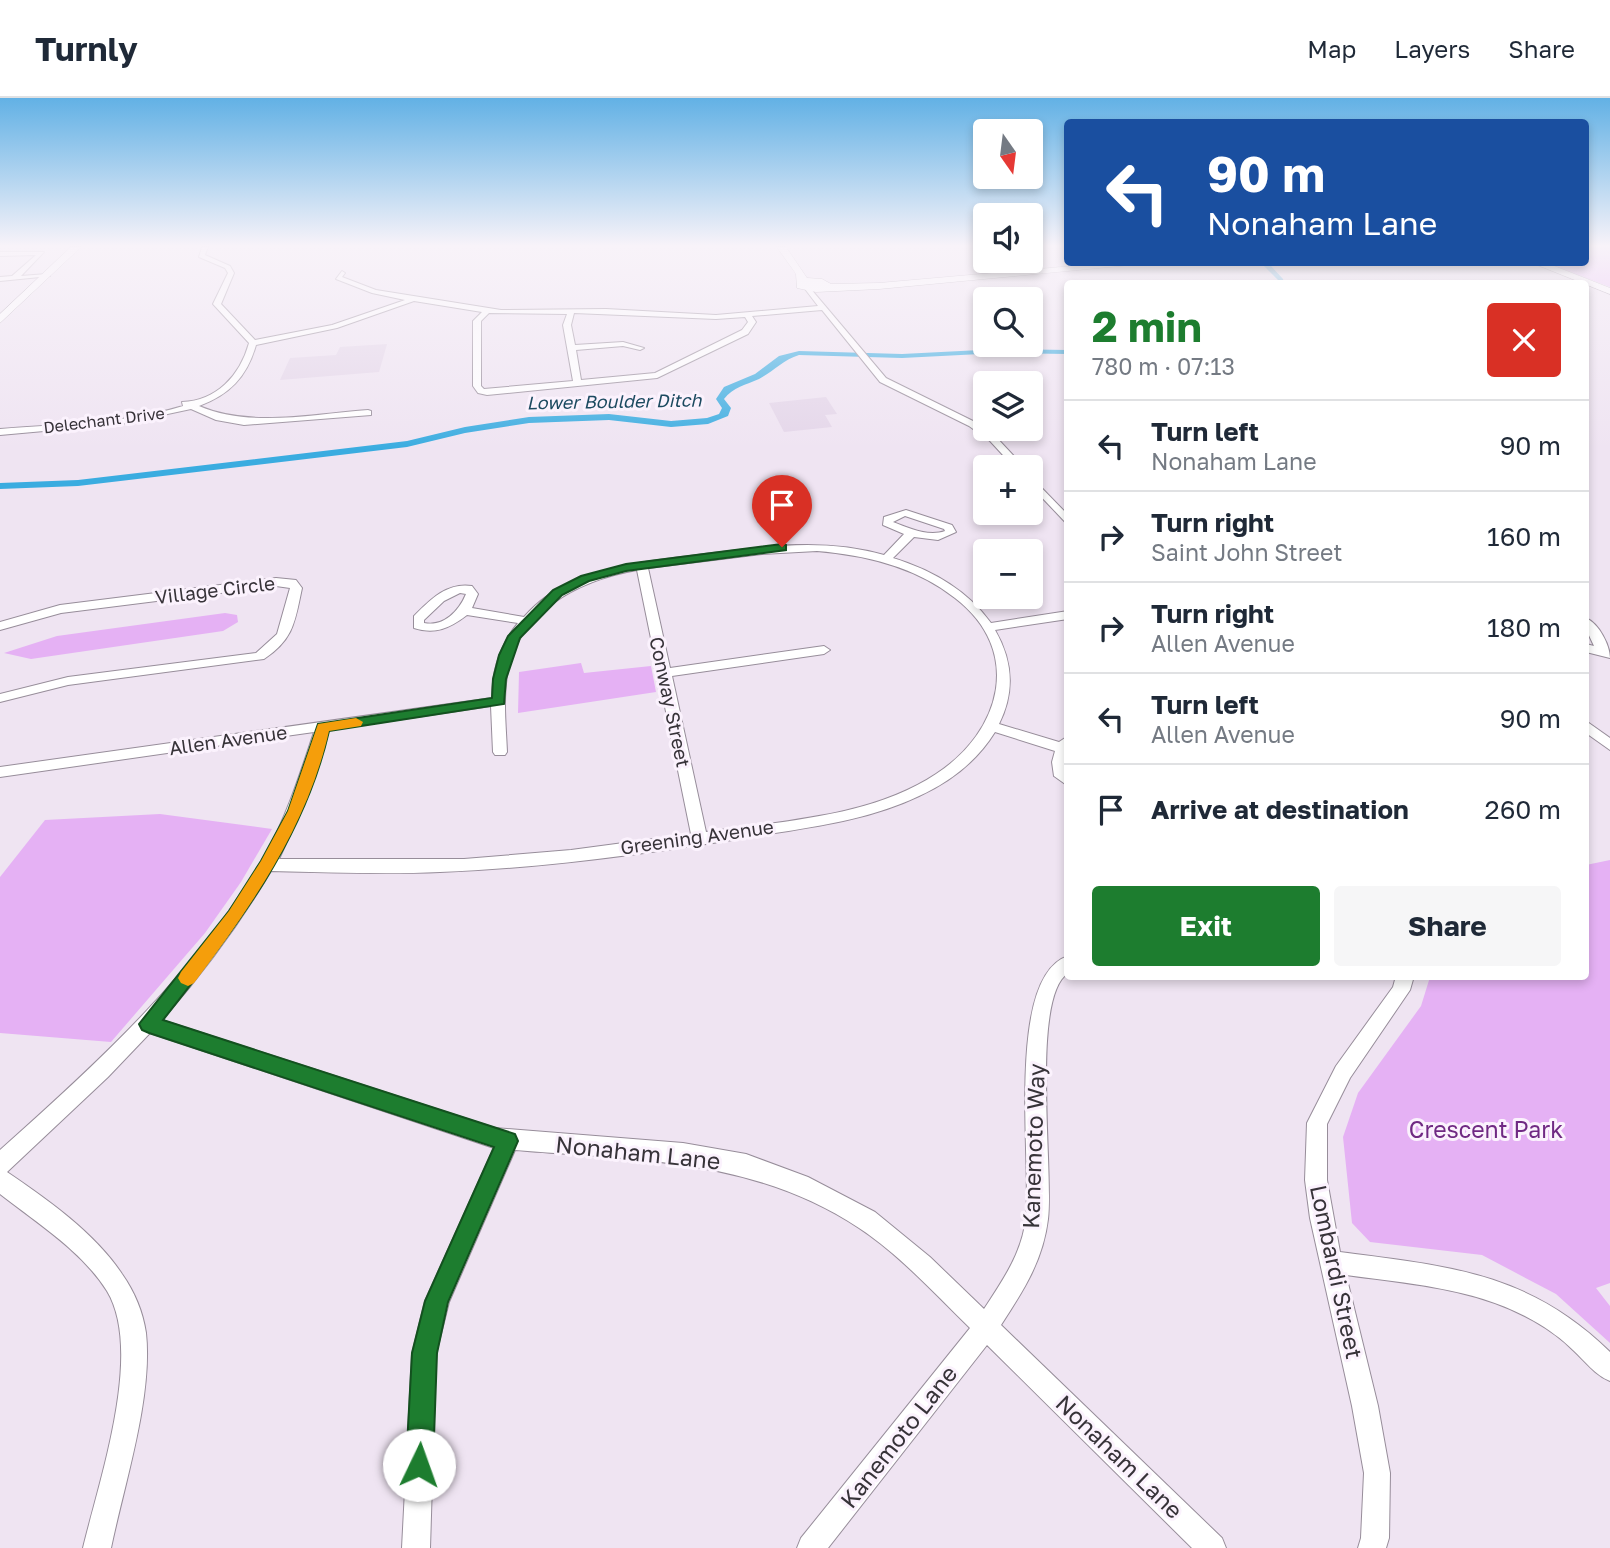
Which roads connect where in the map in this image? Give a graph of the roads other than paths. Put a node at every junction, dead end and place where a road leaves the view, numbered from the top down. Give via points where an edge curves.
1 (227, 315) edge
2 (375, 315) edge
3 (483, 315) edge
4 (570, 315) edge
5 (659, 315) edge
6 (748, 315) junction
7 (751, 315) edge
8 (829, 315) edge
9 (253, 343) junction
10 (571, 348) junction
11 (640, 348) dead end
12 (578, 384) junction
13 (176, 402) dead end
14 (190, 406) junction
15 (368, 414) dead end
16 (0, 432) edge
17 (1007, 455) edge
18 (1043, 494) edge
19 (1064, 518) edge
20 (911, 533) junction
21 (888, 558) junction
22 (642, 566) junction
23 (465, 611) dead end
24 (1064, 616) edge
25 (527, 621) junction
26 (0, 626) edge
27 (1589, 626) edge
28 (988, 627) junction
29 (824, 650) dead end
30 (1606, 652) edge
31 (663, 673) junction
32 (0, 698) edge
33 (499, 701) junction
34 (323, 727) junction
35 (993, 727) junction
36 (1589, 728) edge
37 (1064, 745) edge
38 (1610, 745) edge
39 (1064, 748) edge
40 (500, 752) dead end
41 (0, 772) edge
42 (1064, 778) edge
43 (700, 839) junction
44 (268, 865) junction
45 (1064, 966) edge
46 (1404, 980) edge
47 (149, 1024) junction
48 (508, 1141) junction
49 (0, 1164) edge
50 (0, 1180) edge
51 (1332, 1262) junction
52 (986, 1327) junction
53 (1610, 1369) edge
54 (97, 1548) edge
55 (416, 1548) edge
56 (811, 1548) edge
57 (1212, 1548) edge
58 (1372, 1548) edge

1 - 9 street
2 - 9 street
3 - 12 street via 477,321 477,386 481,391
4 - 10 street
5 - 6 street
6 - 7 street
6 - 12 street via 752,322 745,332 670,370 641,378
8 - 17 street via 892,386 983,431
9 - 14 street, Delechant Drive via 233,384
10 - 11 street via 623,344
10 - 12 street
13 - 14 street
14 - 15 street via 244,422
14 - 16 street, Delechant Drive via 132,419
18 - 19 street
20 - 20 street via 938,537 951,532 905,513 889,517 887,523
20 - 21 street
21 - 22 street via 849,549 782,547
21 - 28 street via 957,594
22 - 25 street via 585,578 558,593
22 - 31 street, Conway Street
23 - 25 street
24 - 28 street
25 - 33 street via 505,655
26 - 32 street, Village Circle via 80,607 276,582 292,583 296,588 284,637 259,656 68,681
27 - 30 street
28 - 35 street, Greening Avenue via 1000,650 1004,676 1003,698
29 - 31 street
31 - 43 street, Conway Street
33 - 34 street, Allen Avenue
33 - 40 street
34 - 41 street, Allen Avenue
34 - 44 street via 296,811
35 - 37 street
35 - 43 street, Greening Avenue via 953,770 910,794 867,809
36 - 38 street
39 - 42 street via 1058,765
43 - 44 street, Greening Avenue via 461,865
44 - 47 street via 227,926
45 - 52 street, Kanemoto Way via 1056,971 1048,990 1037,1031 1037,1219 1024,1269
46 - 51 street, Lombardi Street via 1342,1072 1317,1123 1316,1181
47 - 48 street, Nonaham Lane
47 - 49 street
48 - 52 street, Nonaham Lane via 683,1153 746,1165 800,1185 867,1220
48 - 55 street via 436,1301 424,1353
50 - 54 street via 99,1264 122,1296 134,1336 130,1394
51 - 53 street via 1493,1289 1529,1304 1571,1331
51 - 58 street, Lombardi Street via 1377,1473
52 - 56 street, Kanemoto Lane
52 - 57 street, Nonaham Lane

